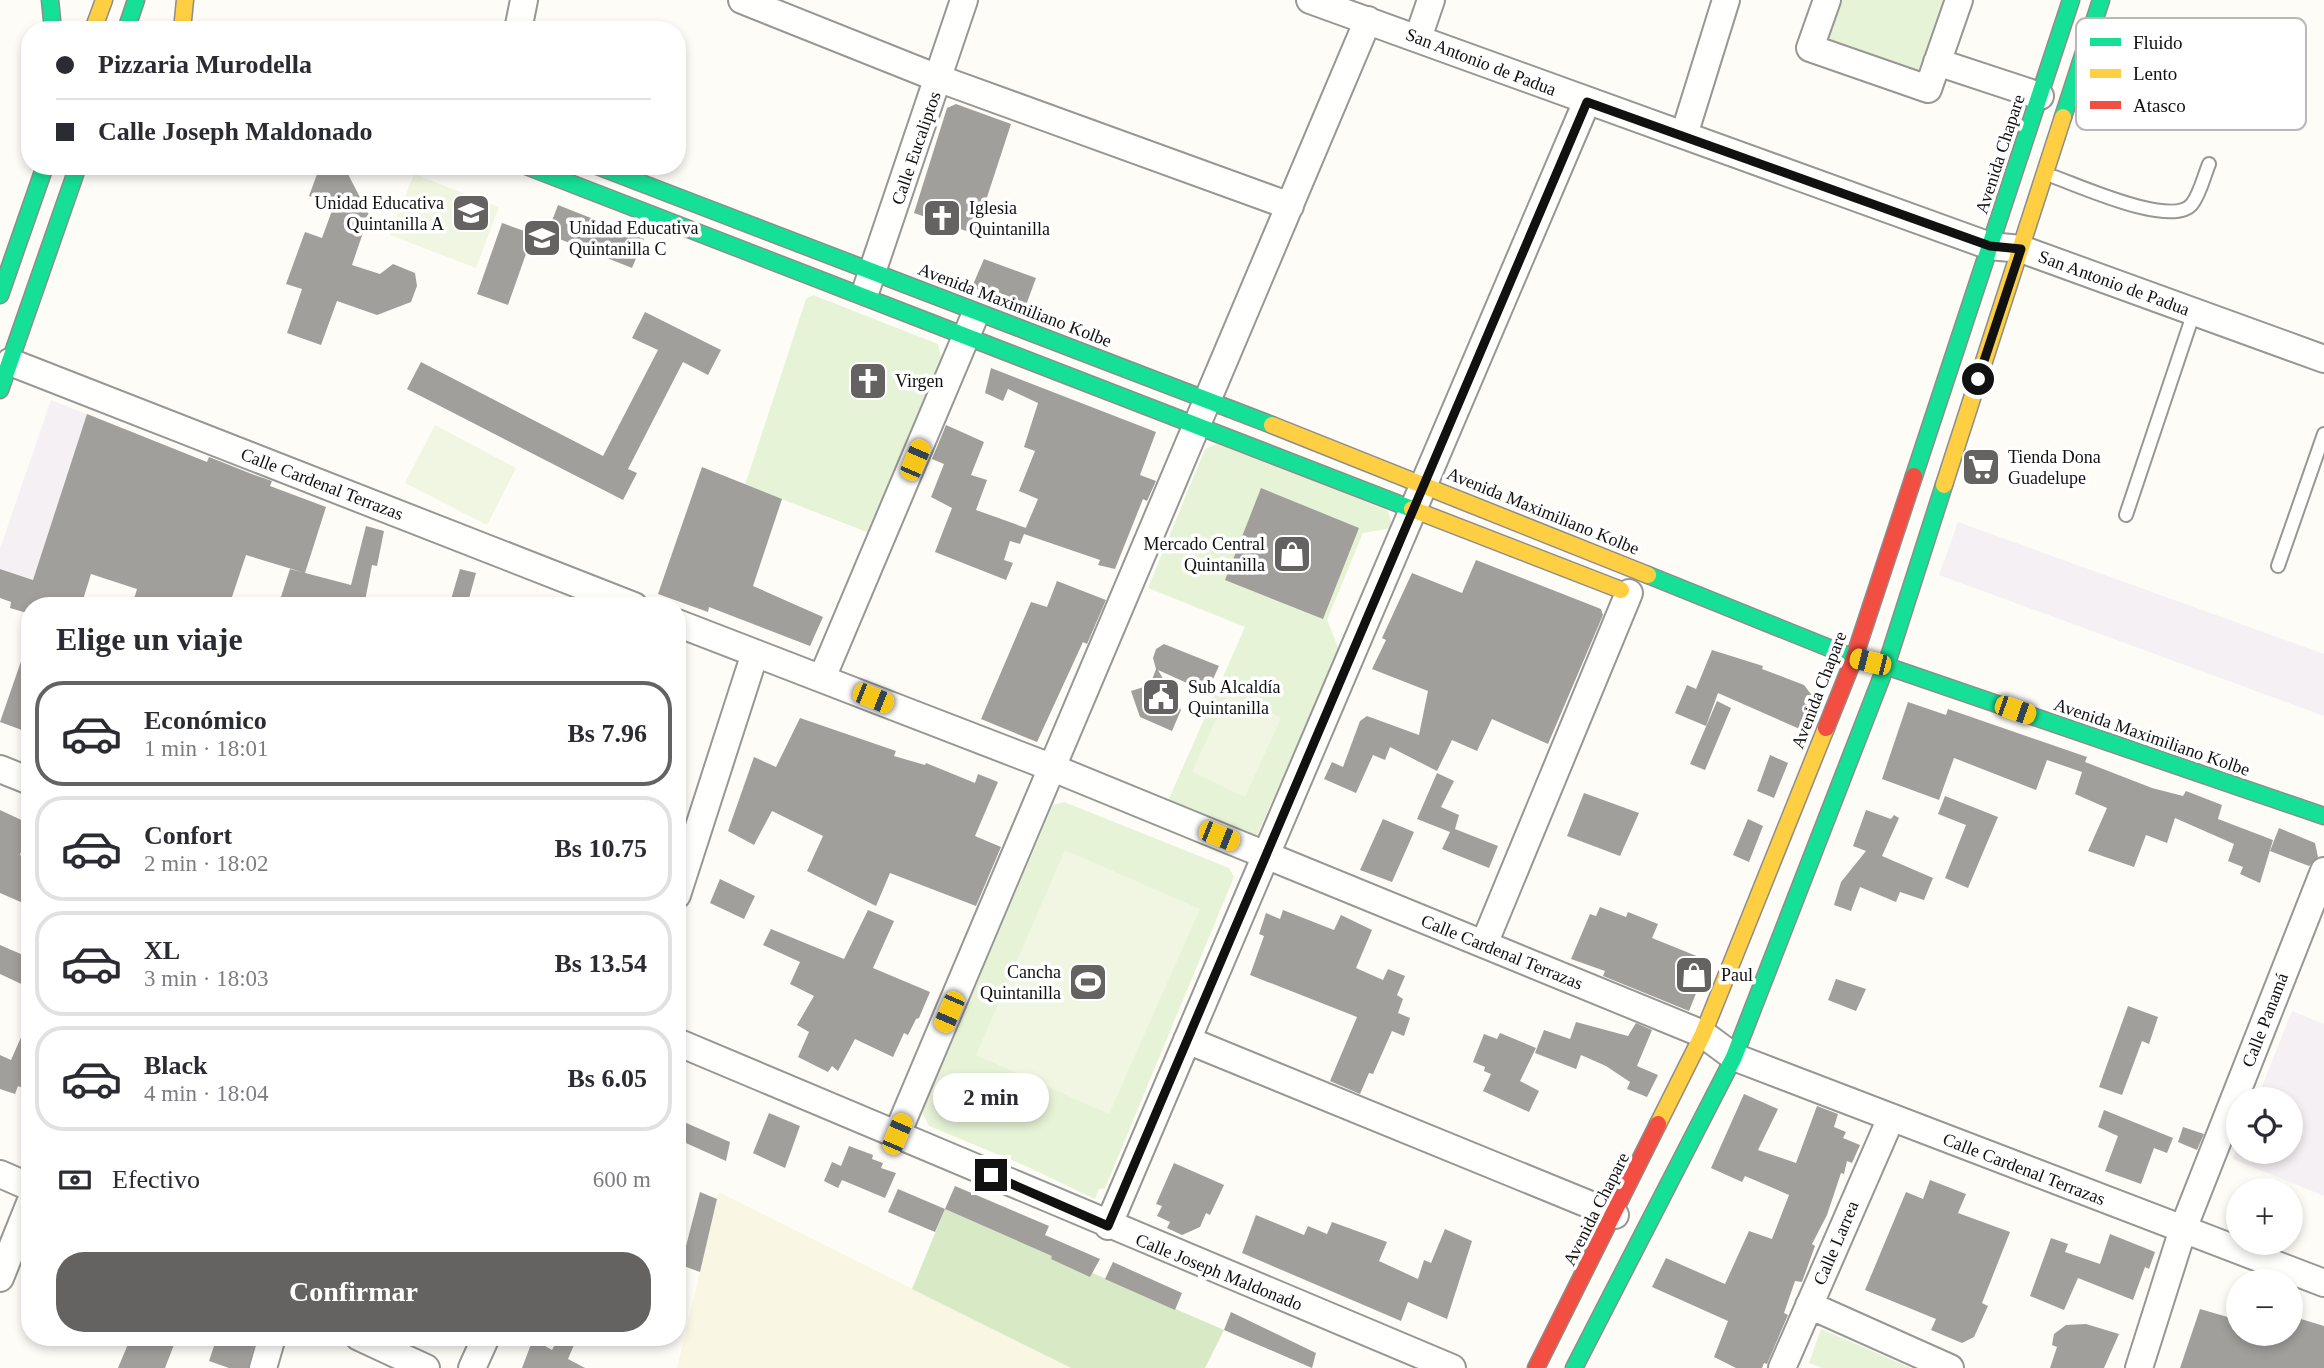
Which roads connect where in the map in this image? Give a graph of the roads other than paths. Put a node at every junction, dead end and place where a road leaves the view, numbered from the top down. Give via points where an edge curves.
1 (50, 0) edge
2 (104, 0) edge
3 (136, 0) edge
4 (185, 0) edge
5 (524, 0) edge
6 (742, 0) edge
7 (964, 0) edge
8 (1310, 0) edge
9 (1431, 0) edge
10 (1726, 0) edge
11 (1827, 0) edge
12 (1959, 0) edge
13 (2071, 0) edge
14 (2101, 0) edge
15 (2095, 18) edge
16 (1368, 20) junction
17 (52, 21) edge
18 (96, 21) edge
19 (129, 21) edge
20 (183, 21) edge
21 (520, 21) edge
22 (1418, 37) junction
23 (1937, 62) junction
24 (2076, 78) edge
25 (940, 79) junction
26 (2040, 96) junction
27 (1587, 102) junction
28 (1684, 135) junction
29 (2209, 164) dead end
30 (2045, 174) junction
31 (42, 175) edge
32 (75, 175) edge
33 (550, 175) edge
34 (621, 175) edge
35 (1290, 206) junction
36 (1990, 246) junction
37 (2021, 249) junction
38 (873, 270) junction
39 (0, 295) edge
40 (864, 295) junction
41 (2194, 312) junction
42 (972, 323) junction
43 (2324, 359) edge
44 (10, 362) junction
45 (0, 390) edge
46 (1209, 401) junction
47 (1198, 426) junction
48 (2324, 434) edge
49 (1424, 484) junction
50 (1412, 511) junction
51 (2126, 515) dead end
52 (2278, 566) dead end
53 (1635, 596) joint
54 (611, 597) edge
55 (686, 626) edge
56 (755, 653) junction
57 (1854, 658) junction
58 (1886, 666) junction
59 (822, 678) junction
60 (1838, 678) junction
61 (1876, 691) junction
62 (1053, 768) junction
63 (0, 769) edge
64 (21, 777) edge
65 (2324, 816) edge
66 (1266, 855) junction
67 (686, 867) edge
68 (2324, 871) edge
69 (1484, 944) junction
70 (1703, 1034) junction
71 (1187, 1040) junction
72 (686, 1046) edge
73 (1734, 1057) junction
74 (1891, 1118) junction
75 (897, 1134) junction
76 (0, 1174) edge
77 (21, 1183) edge
78 (1615, 1215) junction
79 (21, 1226) edge
80 (1108, 1226) junction
81 (2183, 1229) junction
82 (0, 1278) edge
83 (2324, 1283) edge
84 (1810, 1305) junction
85 (269, 1346) edge
86 (378, 1346) edge
87 (482, 1346) edge
88 (263, 1368) edge
89 (426, 1368) edge
90 (472, 1368) edge
91 (1452, 1368) edge
92 (1536, 1368) edge
93 (1574, 1368) edge
94 (1782, 1368) edge
95 (1950, 1368) edge
96 (2139, 1368) edge

1 - 17 main road
2 - 18 main road
3 - 19 main road
4 - 20 main road
5 - 21 street
6 - 25 street
7 - 25 street, Calle Eucaliptos
8 - 16 street, San Antonio de Padua
9 - 22 street
10 - 28 street
11 - 23 street via 1810,48 1928,89
12 - 23 street
13 - 26 main road, Avenida Chapare
14 - 15 main road
16 - 22 street, San Antonio de Padua
16 - 35 street
22 - 27 street, San Antonio de Padua
23 - 26 street
24 - 30 main road
25 - 35 street
25 - 38 street, Calle Eucaliptos
26 - 36 main road, Avenida Chapare
27 - 28 street, San Antonio de Padua
27 - 49 street
28 - 36 street, San Antonio de Padua
29 - 30 lane via 2192,205 2178,214 2152,211
30 - 37 main road
31 - 39 main road
32 - 44 main road
33 - 40 main road, Avenida Maximiliano Kolbe
34 - 38 main road, Avenida Maximiliano Kolbe
35 - 46 street
36 - 37 street, San Antonio de Padua
36 - 57 main road, Avenida Chapare
37 - 41 street, San Antonio de Padua
37 - 58 main road
38 - 40 street, Calle Eucaliptos
38 - 42 main road, Avenida Maximiliano Kolbe
40 - 42 main road, Avenida Maximiliano Kolbe
41 - 43 street, San Antonio de Padua
41 - 51 lane
42 - 46 main road, Avenida Maximiliano Kolbe
42 - 47 main road, Avenida Maximiliano Kolbe
42 - 59 street
44 - 45 main road
44 - 54 street, Calle Cardenal Terrazas
46 - 47 street
46 - 49 main road, Avenida Maximiliano Kolbe
47 - 50 main road, Avenida Maximiliano Kolbe
47 - 62 street
48 - 52 lane
49 - 50 street
49 - 57 main road, Avenida Maximiliano Kolbe
50 - 53 main road, Avenida Maximiliano Kolbe
50 - 66 street
53 - 69 street
55 - 56 street, Calle Cardenal Terrazas
56 - 59 street, Calle Cardenal Terrazas
56 - 67 street
57 - 58 main road, Avenida Maximiliano Kolbe
57 - 60 main road, Avenida Chapare
58 - 61 main road
58 - 65 main road, Avenida Maximiliano Kolbe
59 - 62 street, Calle Cardenal Terrazas
60 - 61 main road
60 - 70 main road, Avenida Chapare
61 - 73 main road
62 - 66 street, Calle Cardenal Terrazas
62 - 75 street
63 - 64 street
66 - 69 street, Calle Cardenal Terrazas
66 - 71 street
68 - 81 street, Calle Panamá
69 - 70 street, Calle Cardenal Terrazas
70 - 73 street, Calle Cardenal Terrazas
70 - 78 main road, Avenida Chapare
71 - 78 street
71 - 80 street
72 - 75 street, Calle Joseph Maldonado
73 - 74 street, Calle Cardenal Terrazas
73 - 93 main road
74 - 81 street, Calle Cardenal Terrazas
74 - 84 street, Calle Larrea
75 - 80 street, Calle Joseph Maldonado
76 - 77 street
78 - 92 main road, Avenida Chapare
79 - 82 street
80 - 91 street, Calle Joseph Maldonado
81 - 83 street, Calle Cardenal Terrazas
81 - 96 street, Calle Panamá
84 - 94 street, Calle Larrea
84 - 95 street
85 - 88 street
86 - 89 street
87 - 90 street

